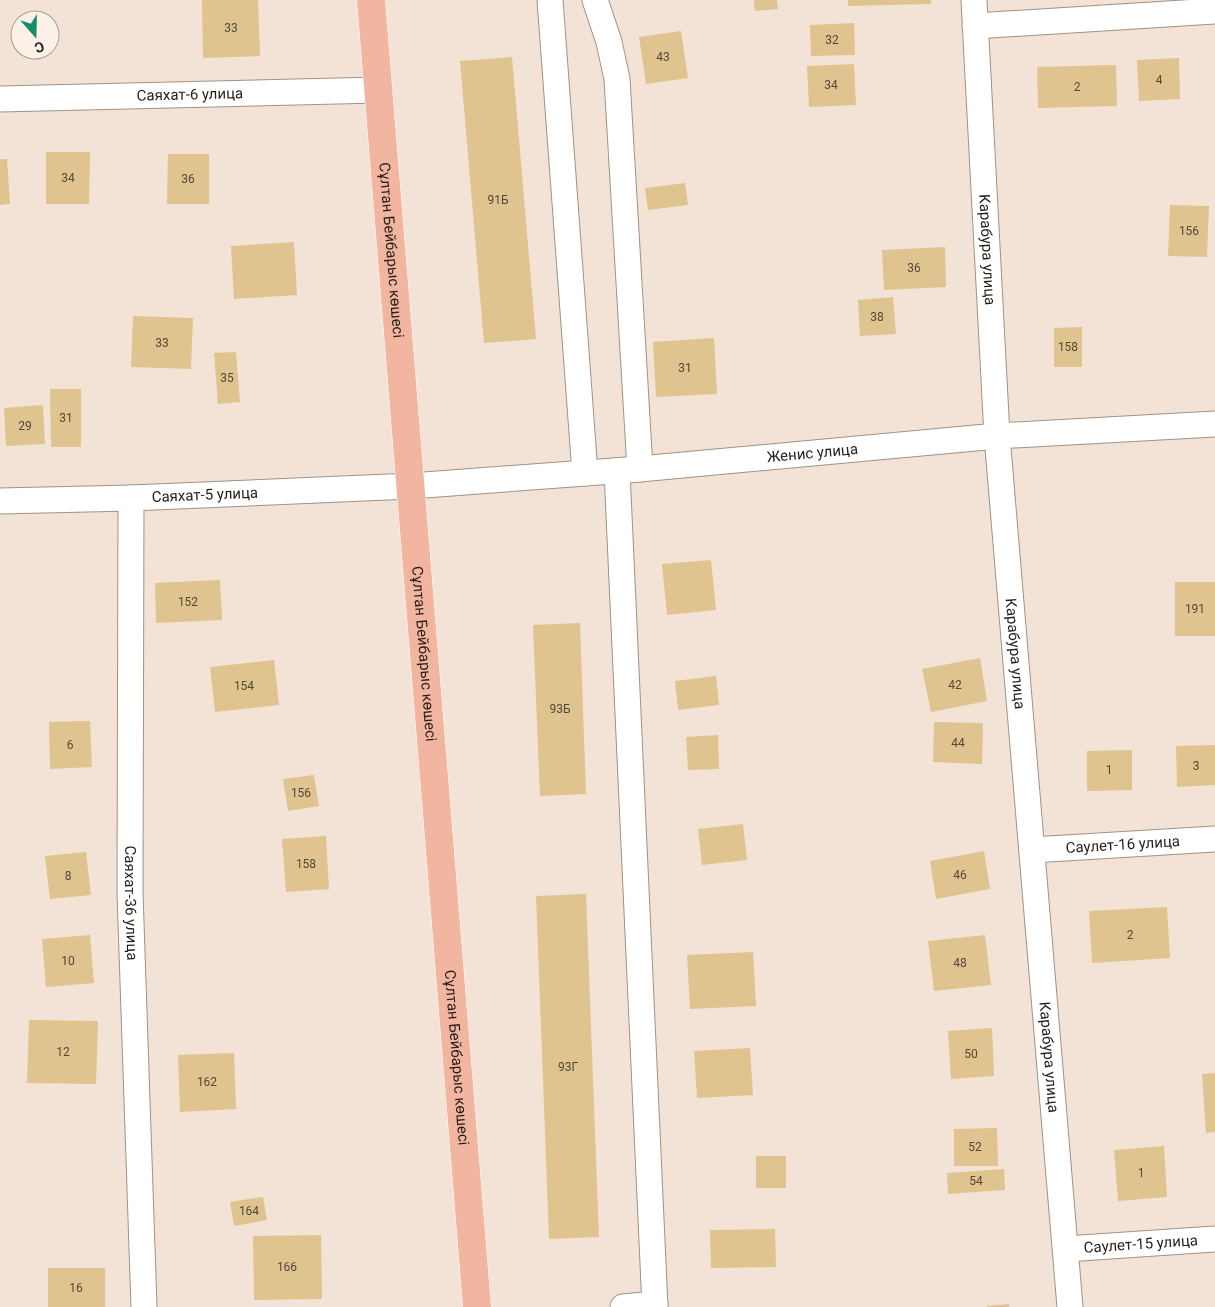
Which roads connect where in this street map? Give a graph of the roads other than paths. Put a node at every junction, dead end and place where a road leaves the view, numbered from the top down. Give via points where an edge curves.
1 (372, 0) edge
2 (550, 0) edge
3 (594, 0) edge
4 (974, 0) edge
5 (1215, 11) edge
6 (975, 26) junction
7 (379, 90) junction
8 (0, 99) edge
9 (1215, 424) edge
10 (997, 436) junction
11 (629, 470) junction
12 (585, 474) junction
13 (411, 486) junction
14 (131, 498) junction
15 (0, 501) edge
16 (1215, 839) edge
17 (1032, 850) junction
18 (1215, 1240) edge
19 (1066, 1250) junction
20 (655, 1306) edge
21 (144, 1307) edge
22 (477, 1307) edge
23 (623, 1307) edge
24 (1070, 1307) edge

1 - 7 main road, Сұлтан Бейбарыс көшесі
2 - 12 street
3 - 11 street via 609,42 617,79
4 - 6 street, Карабура улица
5 - 6 street
6 - 10 street, Карабура улица
7 - 8 street, Саяхат-6 улица
7 - 13 main road, Сұлтан Бейбарыс көшесі
9 - 10 street, Женис улица
10 - 11 street, Женис улица
10 - 17 street, Карабура улица
11 - 12 street, Женис улица
11 - 20 street
12 - 13 street, Женис улица
13 - 14 street, Саяхат-5 улица
13 - 22 main road, Сұлтан Бейбарыс көшесі
14 - 15 street, Саяхат-5 улица
14 - 21 street, Саяхат-36 улица via 130,893
16 - 17 street, Саулет-16 улица
17 - 19 street, Карабура улица
18 - 19 street, Саулет-15 улица
19 - 24 street, Карабура улица
20 - 23 street

